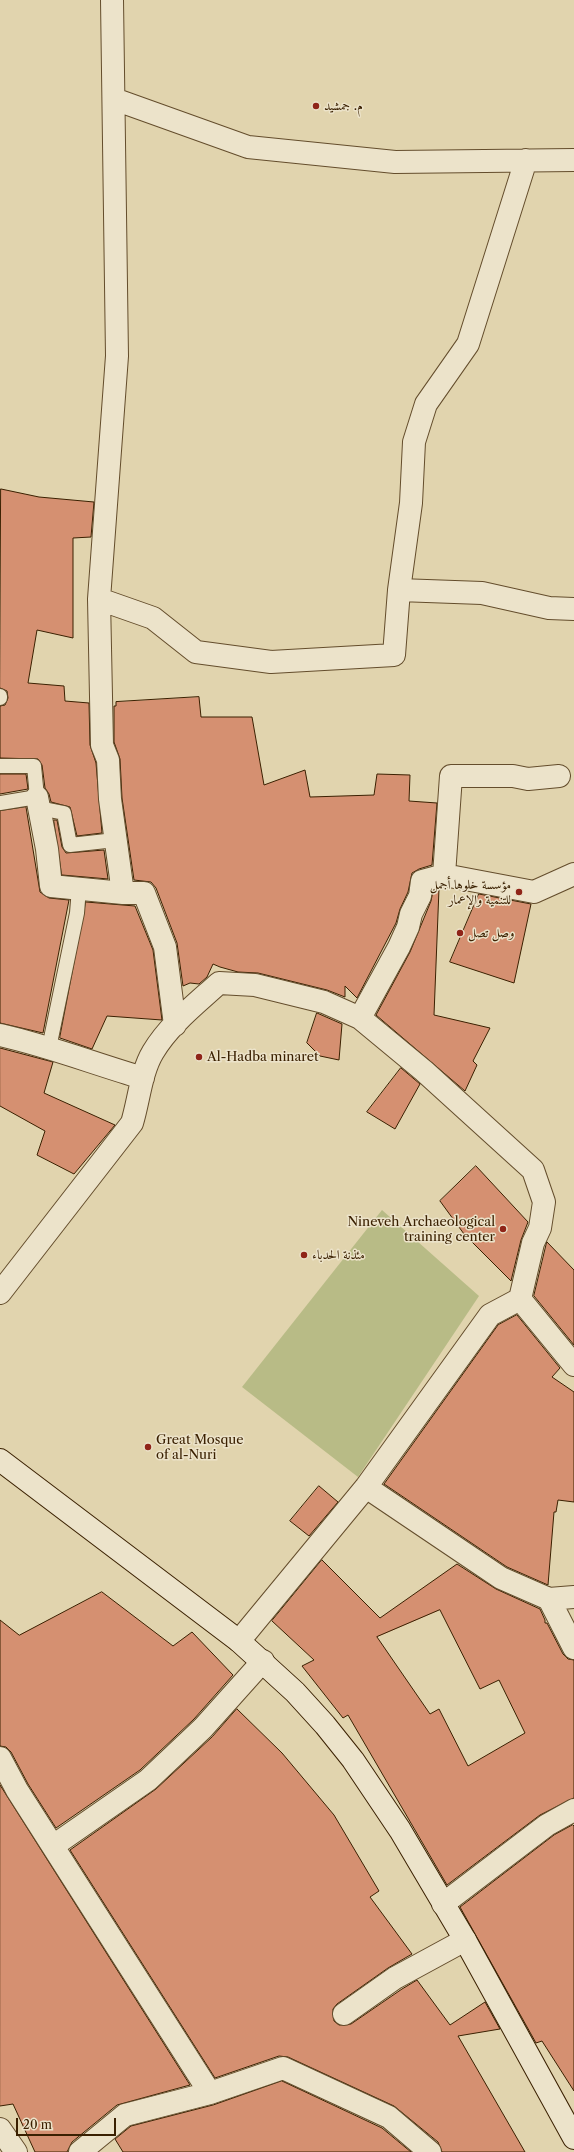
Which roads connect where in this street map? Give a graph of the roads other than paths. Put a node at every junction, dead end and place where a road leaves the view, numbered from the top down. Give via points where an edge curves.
1 (112, 0) edge
2 (114, 98) junction
3 (526, 160) junction
4 (574, 160) edge
5 (399, 590) junction
6 (99, 599) junction
7 (574, 609) edge
8 (0, 766) edge
9 (559, 776) dead end
10 (0, 803) edge
11 (38, 803) junction
12 (116, 840) junction
13 (574, 874) edge
14 (444, 875) junction
15 (79, 888) junction
16 (123, 893) junction
17 (360, 1018) junction
18 (175, 1025) junction
19 (0, 1035) edge
20 (49, 1048) junction
21 (143, 1078) junction
22 (0, 1293) edge
23 (520, 1299) junction
24 (574, 1364) edge
25 (0, 1460) edge
26 (366, 1488) junction
27 (574, 1597) edge
28 (549, 1599) junction
29 (239, 1641) junction
30 (574, 1648) edge
31 (263, 1661) junction
32 (0, 1758) edge
33 (574, 1810) edge
34 (53, 1846) junction
35 (443, 1904) junction
36 (465, 1940) junction
37 (344, 2014) dead end
38 (210, 2093) junction
39 (0, 2129) edge
40 (574, 2138) edge
41 (16, 2152) edge
42 (80, 2152) edge
43 (430, 2152) edge

1 - 2 street
2 - 3 street via 248,147 395,162
2 - 6 street via 117,356
3 - 4 street
3 - 5 street via 468,344 426,404 414,442 411,503
5 - 6 street via 394,655 271,662 196,652 153,618
5 - 7 street via 482,593 550,608
6 - 12 street via 102,745 108,760
8 - 11 lane via 34,766
9 - 14 street via 528,779 513,776 451,776
10 - 11 lane
11 - 12 lane via 64,813 70,846
11 - 15 street via 51,886
12 - 16 street
13 - 14 street via 534,892
14 - 17 street via 422,881 420,896 408,927
15 - 16 street
15 - 20 lane via 77,912
16 - 18 street via 144,893 147,900 165,947
17 - 18 street via 324,1002 255,985 219,983
17 - 23 street via 424,1071 533,1170 544,1202 540,1228 533,1243
18 - 21 street via 153,1052
19 - 20 street
20 - 21 street
21 - 22 street via 132,1123
23 - 24 street
23 - 26 street via 490,1315
25 - 29 street
26 - 28 street via 501,1578
26 - 29 street
27 - 28 street
28 - 30 street
29 - 31 street
31 - 34 street via 203,1728 148,1780
31 - 35 street via 320,1720 353,1760 400,1830
32 - 34 street
33 - 35 street via 547,1825
34 - 38 street
35 - 36 street
36 - 37 street via 395,1978
36 - 40 street
38 - 42 street via 125,2115
38 - 43 street via 283,2068 389,2117
39 - 41 street

